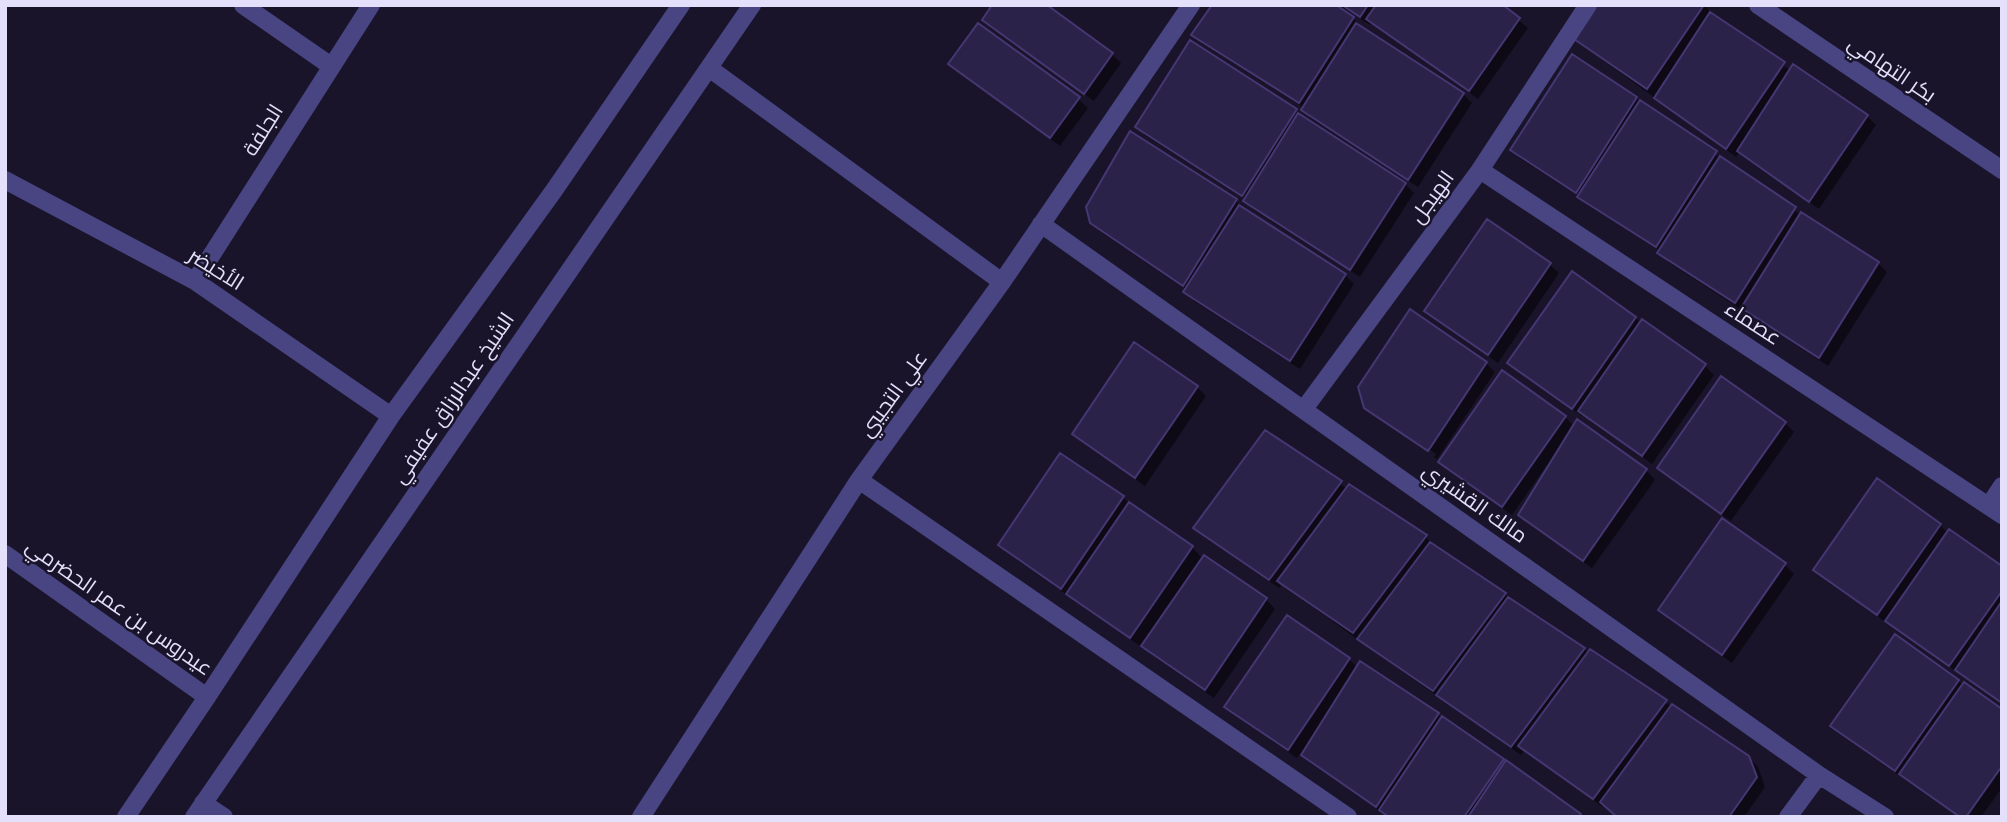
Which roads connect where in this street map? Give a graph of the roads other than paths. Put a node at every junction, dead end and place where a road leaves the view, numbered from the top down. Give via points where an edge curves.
1 (243, 5) edge
2 (371, 5) edge
3 (681, 5) edge
4 (751, 5) edge
5 (1191, 5) edge
6 (1588, 5) edge
7 (1758, 5) edge
8 (331, 65) junction
9 (709, 68) junction
10 (1480, 170) junction
11 (2002, 170) edge
12 (5, 180) edge
13 (1041, 224) junction
14 (195, 281) junction
15 (1002, 282) junction
16 (1304, 409) junction
17 (390, 416) junction
18 (859, 480) junction
19 (2002, 485) edge
20 (1995, 510) edge
21 (5, 554) edge
22 (207, 697) junction
23 (1819, 775) junction
24 (199, 810) edge
25 (126, 817) edge
26 (224, 817) edge
27 (641, 817) edge
28 (1348, 817) edge
29 (1788, 817) edge
30 (1885, 817) edge

1 - 8 street
2 - 8 street, الجلفة
3 - 17 street, الشيخ عبدالرزاق عفيفي
4 - 9 street, الشيخ عبدالرزاق عفيفي
5 - 13 street, علي التجيبي
6 - 10 street, الهيجل
7 - 11 street, بكر التهامي
8 - 14 street, الجلفة
9 - 15 street
9 - 24 street, الشيخ عبدالرزاق عفيفي
10 - 16 street, الهيجل
10 - 20 street, عصماء
12 - 14 street, الأخيضر
13 - 15 street, علي التجيبي
13 - 16 street, مالك القشيري
14 - 17 street, الأخيضر
15 - 18 street, علي التجيبي
16 - 23 street, مالك القشيري
17 - 22 street, الشيخ عبدالرزاق عفيفي
18 - 27 street, علي التجيبي
18 - 28 street
19 - 20 street
21 - 22 street, عيدروس بن عمر الحضرمي
22 - 25 street, الشيخ عبدالرزاق عفيفي
23 - 29 street
23 - 30 street, مالك القشيري
24 - 26 street

